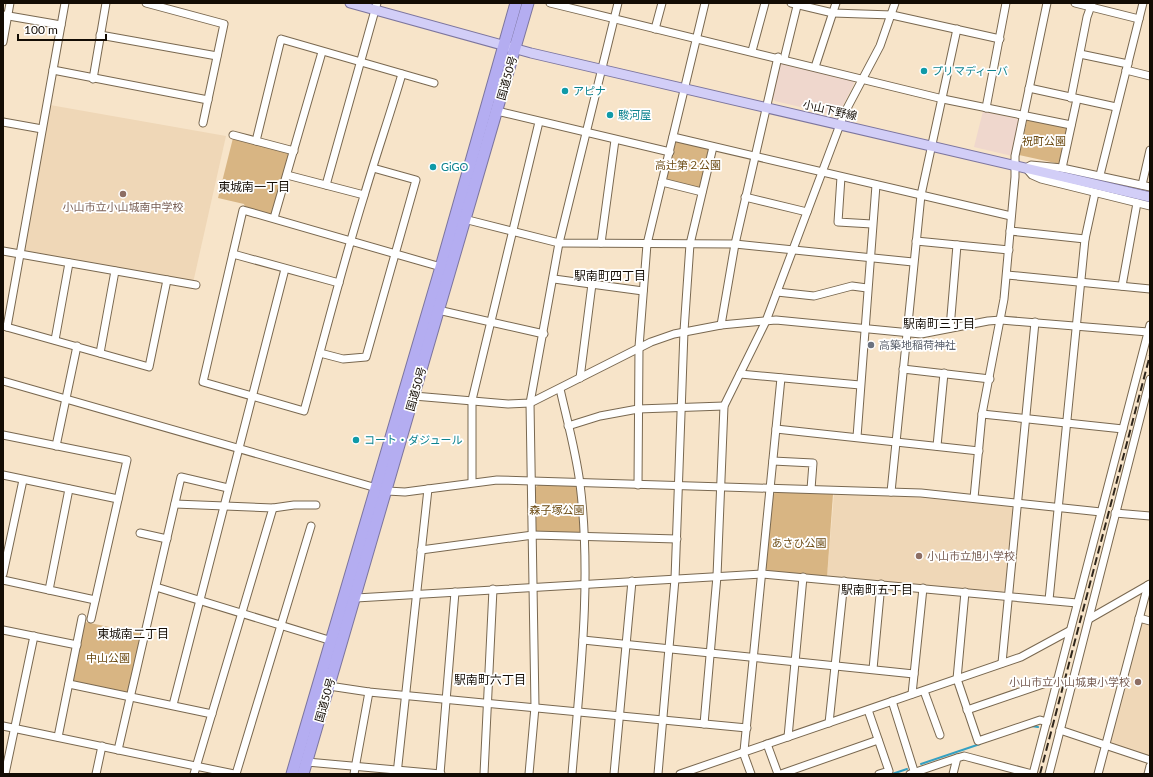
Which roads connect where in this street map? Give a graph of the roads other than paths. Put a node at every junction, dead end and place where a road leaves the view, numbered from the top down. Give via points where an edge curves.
1 (10, 3) edge
2 (65, 3) edge
3 (106, 3) edge
4 (146, 3) edge
5 (350, 3) edge
6 (516, 3) edge
7 (528, 3) edge
8 (550, 3) edge
9 (618, 3) edge
10 (662, 3) edge
11 (705, 3) edge
12 (765, 3) edge
13 (836, 3) edge
14 (895, 3) edge
15 (1006, 3) edge
16 (1047, 3) edge
17 (1075, 3) edge
18 (1142, 3) edge
19 (794, 4) edge
20 (1092, 5) edge
21 (376, 7) edge
22 (576, 7) edge
23 (833, 13) junction
24 (6, 15) edge
25 (892, 15) junction
26 (614, 19) junction
27 (1138, 19) junction
28 (61, 25) junction
29 (655, 28) junction
30 (957, 30) junction
31 (100, 35) junction
32 (697, 38) junction
33 (1000, 39) junction
34 (3, 42) edge
35 (509, 47) junction
36 (752, 51) junction
37 (322, 52) junction
38 (1080, 54) junction
39 (217, 56) junction
40 (781, 58) junction
41 (361, 62) junction
42 (815, 67) junction
43 (1127, 67) junction
44 (602, 69) junction
45 (53, 70) junction
46 (402, 74) junction
47 (1150, 76) edge
48 (93, 79) junction
49 (862, 79) junction
50 (434, 83) dead end
51 (685, 88) junction
52 (1029, 88) junction
53 (1074, 98) junction
54 (943, 99) junction
55 (208, 100) junction
56 (766, 107) junction
57 (1116, 107) junction
58 (986, 108) junction
59 (497, 112) junction
60 (1023, 116) junction
61 (3, 122) edge
62 (539, 122) junction
63 (203, 123) dead end
64 (840, 125) junction
65 (1071, 125) junction
66 (42, 129) junction
67 (586, 133) junction
68 (233, 135) dead end
69 (674, 137) junction
70 (615, 140) junction
71 (256, 141) junction
72 (932, 146) junction
73 (713, 147) junction
74 (1150, 150) edge
75 (294, 151) junction
76 (670, 152) junction
77 (755, 156) junction
78 (1015, 166) junction
79 (373, 168) junction
80 (1026, 168) junction
81 (1062, 168) junction
82 (822, 172) junction
83 (287, 175) junction
84 (1100, 175) junction
85 (841, 177) junction
86 (662, 182) junction
87 (326, 185) junction
88 (876, 185) junction
89 (1142, 185) junction
90 (1150, 187) edge
91 (702, 192) junction
92 (1095, 193) junction
93 (364, 195) junction
94 (920, 195) junction
95 (745, 197) junction
96 (1150, 197) edge
97 (1137, 203) junction
98 (1150, 206) edge
99 (808, 212) junction
100 (1011, 216) junction
101 (274, 218) junction
102 (464, 219) junction
103 (872, 224) junction
104 (514, 231) junction
105 (1010, 231) junction
106 (1085, 239) junction
107 (351, 240) junction
108 (916, 241) junction
109 (559, 243) junction
110 (601, 243) junction
111 (647, 244) junction
112 (690, 244) junction
113 (735, 244) junction
114 (957, 245) junction
115 (794, 249) junction
116 (1009, 250) junction
117 (3, 251) edge
118 (396, 253) junction
119 (20, 254) junction
120 (233, 254) junction
121 (869, 257) junction
122 (913, 262) junction
123 (69, 263) junction
124 (441, 267) junction
125 (285, 269) junction
126 (115, 272) junction
127 (1007, 276) junction
128 (554, 278) junction
129 (167, 280) junction
130 (1081, 282) junction
131 (339, 283) junction
132 (196, 284) dead end
133 (592, 284) junction
134 (1122, 286) junction
135 (867, 288) junction
136 (1150, 289) edge
137 (643, 291) junction
138 (777, 292) junction
139 (438, 310) junction
140 (1001, 320) junction
141 (491, 321) junction
142 (766, 321) junction
143 (1035, 322) junction
144 (1077, 325) junction
145 (5, 326) edge
146 (721, 326) junction
147 (864, 328) junction
148 (950, 328) junction
149 (1149, 329) edge
150 (684, 331) junction
151 (907, 333) junction
152 (544, 334) junction
153 (55, 340) junction
154 (77, 346) junction
155 (639, 347) junction
156 (100, 352) junction
157 (320, 353) junction
158 (903, 369) junction
159 (740, 374) junction
160 (944, 374) junction
161 (580, 378) junction
162 (781, 378) junction
163 (990, 379) junction
164 (1150, 379) edge
165 (3, 381) edge
166 (860, 385) junction
167 (560, 389) junction
168 (252, 396) junction
169 (414, 396) junction
170 (65, 399) junction
171 (472, 400) junction
172 (1147, 401) edge
173 (530, 403) junction
174 (724, 406) junction
175 (682, 407) junction
176 (638, 409) junction
177 (982, 414) junction
178 (1026, 419) junction
179 (1067, 423) junction
180 (568, 426) junction
181 (776, 429) junction
182 (1123, 429) junction
183 (3, 435) edge
184 (857, 437) junction
185 (895, 441) junction
186 (56, 446) junction
187 (937, 446) junction
188 (239, 448) junction
189 (979, 451) junction
190 (773, 461) junction
191 (3, 475) edge
192 (23, 480) junction
193 (532, 481) junction
194 (472, 482) junction
195 (580, 483) junction
196 (638, 485) junction
197 (680, 486) junction
198 (720, 487) junction
199 (228, 488) junction
200 (770, 488) junction
201 (69, 489) junction
202 (428, 489) junction
203 (811, 489) junction
204 (381, 490) junction
205 (891, 492) junction
206 (974, 498) junction
207 (118, 499) junction
208 (176, 504) junction
209 (1017, 504) junction
210 (316, 505) dead end
211 (223, 506) junction
212 (1059, 507) junction
213 (274, 508) junction
214 (1101, 512) junction
215 (1115, 513) junction
216 (1150, 516) edge
217 (311, 526) dead end
218 (140, 533) dead end
219 (533, 535) junction
220 (584, 536) junction
221 (167, 539) junction
222 (677, 539) junction
223 (421, 550) junction
224 (3, 574) edge
225 (762, 574) junction
226 (717, 576) junction
227 (803, 577) junction
228 (675, 579) junction
229 (3, 580) edge
230 (632, 581) junction
231 (844, 581) junction
232 (881, 584) junction
233 (1149, 584) edge
234 (584, 585) junction
235 (156, 587) junction
236 (533, 587) junction
237 (923, 588) junction
238 (493, 589) junction
239 (49, 590) junction
240 (455, 592) junction
241 (965, 592) junction
242 (416, 594) junction
243 (1008, 596) junction
244 (356, 598) junction
245 (95, 600) junction
246 (199, 600) junction
247 (1049, 600) junction
248 (1077, 603) junction
249 (243, 614) junction
250 (82, 618) dead end
251 (1139, 618) junction
252 (91, 619) dead end
253 (1089, 619) junction
254 (1150, 621) edge
255 (281, 625) junction
256 (3, 630) edge
257 (1069, 632) junction
258 (34, 636) junction
259 (583, 640) junction
260 (332, 641) junction
261 (77, 645) junction
262 (626, 645) junction
263 (669, 649) junction
264 (711, 652) junction
265 (754, 657) junction
266 (795, 662) junction
267 (1002, 663) junction
268 (835, 666) junction
269 (872, 669) junction
270 (914, 674) junction
271 (957, 679) junction
272 (1057, 681) junction
273 (69, 684) junction
274 (329, 686) junction
275 (924, 690) junction
276 (369, 692) junction
277 (912, 694) junction
278 (405, 695) junction
279 (131, 697) junction
280 (447, 698) junction
281 (892, 701) junction
282 (488, 702) junction
283 (173, 705) junction
284 (534, 707) junction
285 (868, 710) junction
286 (967, 710) junction
287 (577, 712) junction
288 (212, 714) junction
289 (619, 716) junction
290 (663, 720) junction
291 (1047, 722) junction
292 (829, 723) junction
293 (704, 724) junction
294 (3, 726) edge
295 (14, 728) junction
296 (747, 728) junction
297 (1060, 730) junction
298 (940, 735) dead end
299 (58, 737) junction
300 (788, 737) junction
301 (878, 740) junction
302 (767, 744) junction
303 (102, 746) junction
304 (1106, 746) junction
305 (118, 750) junction
306 (744, 752) junction
307 (957, 758) junction
308 (1150, 760) edge
309 (307, 762) junction
310 (197, 766) junction
311 (356, 766) junction
312 (1150, 766) edge
313 (696, 771) edge
314 (397, 772) edge
315 (913, 773) edge
316 (5, 774) edge
317 (96, 774) edge
318 (194, 774) edge
319 (235, 774) edge
320 (292, 774) edge
321 (304, 774) edge
322 (354, 774) edge
323 (440, 774) edge
324 (484, 774) edge
325 (529, 774) edge
326 (572, 774) edge
327 (614, 774) edge
328 (658, 774) edge
329 (680, 774) edge
330 (751, 774) edge
331 (778, 774) edge
332 (781, 774) edge
333 (879, 774) edge
334 (953, 774) edge
335 (1033, 774) edge
336 (1049, 774) edge
337 (1098, 774) edge
338 (1148, 774) edge

1 - 24 street
2 - 28 street
3 - 31 street
4 - 39 street via 224,24
5 - 21 main road, 小山下野線
6 - 35 highway, 国道50号
7 - 35 highway, 国道50号
8 - 22 street
9 - 26 street
10 - 29 street
11 - 32 street
12 - 36 street
13 - 23 street
14 - 25 street
15 - 33 street
16 - 52 street
17 - 20 street
18 - 27 street
19 - 23 street
19 - 40 street
20 - 27 street
20 - 38 street
21 - 35 main road, 小山下野線
21 - 41 street
22 - 26 street
23 - 25 street
23 - 42 street
24 - 28 street
24 - 34 street
25 - 30 street
25 - 49 street via 880,46
26 - 29 street
26 - 44 street
27 - 43 street
28 - 45 street
29 - 32 street
30 - 33 street
30 - 54 street
31 - 39 street
31 - 48 street
32 - 36 street
32 - 51 street
33 - 58 street
35 - 44 main road, 小山下野線
35 - 59 highway, 国道50号
35 - 124 highway, 国道50号
36 - 40 street
37 - 41 street
37 - 71 street via 281,39
37 - 75 street
38 - 43 street
38 - 53 street
39 - 55 street
40 - 42 street
40 - 56 street
41 - 46 street
41 - 87 street
42 - 49 street
43 - 47 street
43 - 57 street
44 - 51 main road, 小山下野線
44 - 67 street
45 - 48 street
45 - 66 street
46 - 50 street
46 - 79 street
48 - 55 street
49 - 54 street
49 - 64 street
51 - 56 main road, 小山下野線
51 - 69 street
52 - 53 street
52 - 60 street
53 - 57 street
53 - 65 street
54 - 58 street
54 - 72 street
55 - 63 street
56 - 64 main road, 小山下野線
56 - 77 street
57 - 84 street
58 - 60 street
59 - 62 street
59 - 102 highway, 国道50号
60 - 65 street
60 - 78 street
61 - 66 street
62 - 67 street
62 - 104 street
64 - 72 main road, 小山下野線
64 - 82 street
65 - 81 street
66 - 119 street
67 - 70 street
67 - 109 street
68 - 71 street
69 - 73 street
69 - 76 street
70 - 76 street
70 - 110 street
71 - 75 street
72 - 78 main road, 小山下野線
72 - 94 street
73 - 77 street
73 - 91 street
74 - 89 street
75 - 83 street
76 - 86 street
77 - 82 street
77 - 95 street
78 - 80 main road, 小山下野線
78 - 100 street
79 - 93 street
79 - 118 street via 416,180
80 - 81 street via 1032,165
80 - 92 street via 1032,175 1041,179
80 - 96 main road, 小山下野線
81 - 84 street
82 - 85 street
82 - 99 street
83 - 87 street
83 - 101 street
84 - 89 street
85 - 88 street
85 - 103 street via 838,222
86 - 91 street
86 - 111 street
87 - 93 street
88 - 94 street
88 - 103 street
89 - 90 street
91 - 112 street
92 - 97 street
92 - 106 street
93 - 107 street
94 - 100 street
94 - 108 street
95 - 99 street
95 - 113 street
97 - 98 street
97 - 134 street
99 - 115 street
100 - 105 street
101 - 107 street
101 - 120 street via 243,210
102 - 104 street
102 - 139 highway, 国道50号
103 - 121 street
104 - 109 street
104 - 141 street
105 - 106 street
105 - 116 street
106 - 130 street
107 - 118 street
107 - 131 street
108 - 114 street
108 - 122 street
109 - 110 street
109 - 128 street
110 - 111 street
111 - 112 street
111 - 137 street
112 - 113 street
112 - 150 street
113 - 115 street
113 - 146 street
114 - 116 street
114 - 148 street
115 - 121 street
115 - 138 street
116 - 127 street
117 - 119 street
118 - 124 street
118 - 157 street via 366,357 343,359
119 - 123 street
119 - 145 street
120 - 125 street
120 - 168 street via 203,382
121 - 122 street
121 - 135 street
122 - 151 street
123 - 126 street
123 - 153 street
124 - 204 highway, 国道50号
125 - 131 street
125 - 168 street
126 - 129 street
126 - 156 street
127 - 130 street
127 - 140 street
128 - 133 street
128 - 152 street
129 - 132 street
129 - 156 street via 148,367
130 - 134 street
130 - 144 street
131 - 157 street
133 - 137 street
133 - 161 street
134 - 136 street
135 - 138 street via 852,286 814,296
135 - 147 street
137 - 155 street
138 - 142 street
139 - 141 street
139 - 169 highway, 国道50号
140 - 143 street
140 - 148 street via 988,320
140 - 163 street
141 - 152 street
141 - 171 street
142 - 146 street
142 - 147 street
142 - 159 street
143 - 144 street
143 - 178 street
144 - 149 street
144 - 179 street
145 - 153 street
146 - 150 street
147 - 151 street
147 - 166 street
148 - 151 street via 921,334
149 - 182 street
150 - 155 street
150 - 175 street
151 - 158 street
152 - 173 street
153 - 154 street
154 - 156 street
154 - 170 street
155 - 161 street
155 - 176 street
157 - 168 street via 304,411
158 - 160 street
158 - 185 street
159 - 162 street
159 - 174 street
160 - 163 street
160 - 187 street
161 - 167 street
162 - 166 street
162 - 181 street
163 - 177 street
164 - 172 street
165 - 170 street
166 - 184 street
167 - 173 street
167 - 180 street
168 - 188 street
169 - 171 street
169 - 204 highway, 国道50号
170 - 186 street
170 - 188 street
171 - 173 street via 508,404
171 - 194 street
172 - 215 street
173 - 193 street
174 - 175 street
174 - 198 street
175 - 176 street
175 - 197 street
176 - 180 street via 600,416
176 - 196 street
177 - 178 street
177 - 189 street
178 - 179 street
178 - 209 street
179 - 182 street
179 - 212 street
180 - 195 street
181 - 184 street
181 - 190 street
182 - 214 street
183 - 186 street
184 - 185 street
185 - 187 street
185 - 205 street
186 - 207 street via 127,460
187 - 189 street
188 - 199 street
188 - 204 street
189 - 206 street
190 - 200 street
190 - 203 street via 813,464
191 - 192 street
192 - 201 street
192 - 224 street
193 - 194 street
193 - 195 street
193 - 219 street
194 - 202 street
195 - 196 street
195 - 220 street
196 - 197 street
197 - 198 street
197 - 222 street
198 - 200 street
198 - 226 street
199 - 208 street via 181,477
199 - 211 street
200 - 203 street
200 - 225 street
201 - 207 street
201 - 239 street
202 - 204 street via 405,492
202 - 223 street
203 - 205 street
204 - 244 highway, 国道50号
204 - 260 highway, 国道50号
205 - 206 street
206 - 209 street
207 - 245 street
208 - 211 street
208 - 221 street
209 - 212 street
209 - 243 street
210 - 213 street
211 - 213 street
211 - 246 street
212 - 214 street
212 - 247 street
213 - 249 street
214 - 248 street
215 - 216 street
215 - 253 street
217 - 255 street
218 - 221 street
219 - 220 street
219 - 223 street
219 - 236 street
220 - 222 street
220 - 234 street
221 - 235 street
222 - 228 street
223 - 242 street
225 - 226 street
225 - 227 street
225 - 265 street
226 - 228 street
226 - 264 street
227 - 231 street
227 - 266 street
228 - 230 street
228 - 263 street
229 - 239 street
230 - 234 street
230 - 262 street
231 - 232 street
231 - 268 street
232 - 237 street
232 - 269 street
233 - 251 street
233 - 253 street
234 - 236 street
234 - 259 street
235 - 246 street
235 - 279 street
236 - 238 street
236 - 284 street
237 - 241 street
237 - 270 street
238 - 240 street
238 - 282 street
239 - 245 street
240 - 242 street
240 - 280 street
241 - 243 street
241 - 271 street
242 - 244 street
242 - 278 street
243 - 247 street
243 - 267 street
244 - 274 highway, 国道50号
245 - 252 street
246 - 249 street
246 - 283 street
247 - 248 street
248 - 257 street
249 - 255 street
249 - 288 street
250 - 261 street
251 - 254 street
251 - 304 street
253 - 297 street
255 - 260 street
255 - 319 street
256 - 258 street
257 - 267 street via 1021,657
257 - 272 street
258 - 261 street
258 - 295 street
259 - 262 street
259 - 287 street
260 - 320 highway, 国道50号
261 - 273 street
262 - 263 street
262 - 289 street
263 - 264 street
263 - 290 street
264 - 265 street
264 - 293 street
265 - 266 street
265 - 296 street
266 - 268 street
266 - 300 street
267 - 271 street
268 - 269 street
268 - 292 street
269 - 270 street
270 - 277 street
271 - 275 street
271 - 286 street
272 - 286 street
272 - 291 street
273 - 279 street
273 - 299 street
274 - 276 street
274 - 309 highway, 国道50号
275 - 277 street
275 - 298 street
276 - 278 street
276 - 311 street
277 - 281 street
278 - 280 street
278 - 314 street
279 - 283 street
279 - 305 street
280 - 282 street
280 - 323 street
281 - 285 street
281 - 315 street
282 - 284 street
282 - 324 street
283 - 288 street
284 - 287 street
284 - 325 street
285 - 292 street
285 - 301 street
286 - 291 street via 978,741 1040,720
287 - 289 street
287 - 326 street
288 - 310 street
289 - 290 street
289 - 327 street
290 - 293 street
290 - 328 street
291 - 335 street
292 - 300 street
293 - 296 street
294 - 295 street
295 - 299 street
295 - 316 street
296 - 306 street
297 - 304 street
297 - 336 street
299 - 303 street
300 - 302 street
301 - 332 street
301 - 333 street via 889,771
302 - 306 street
302 - 331 street
303 - 305 street
303 - 317 street
304 - 308 street
304 - 337 street
305 - 310 street
306 - 313 street
306 - 330 street
307 - 315 street
307 - 334 street
307 - 335 street via 964,756
309 - 311 street
309 - 321 highway, 国道50号
310 - 318 street
310 - 319 street
311 - 314 street
311 - 322 street
312 - 338 street
313 - 329 street
314 - 323 street

